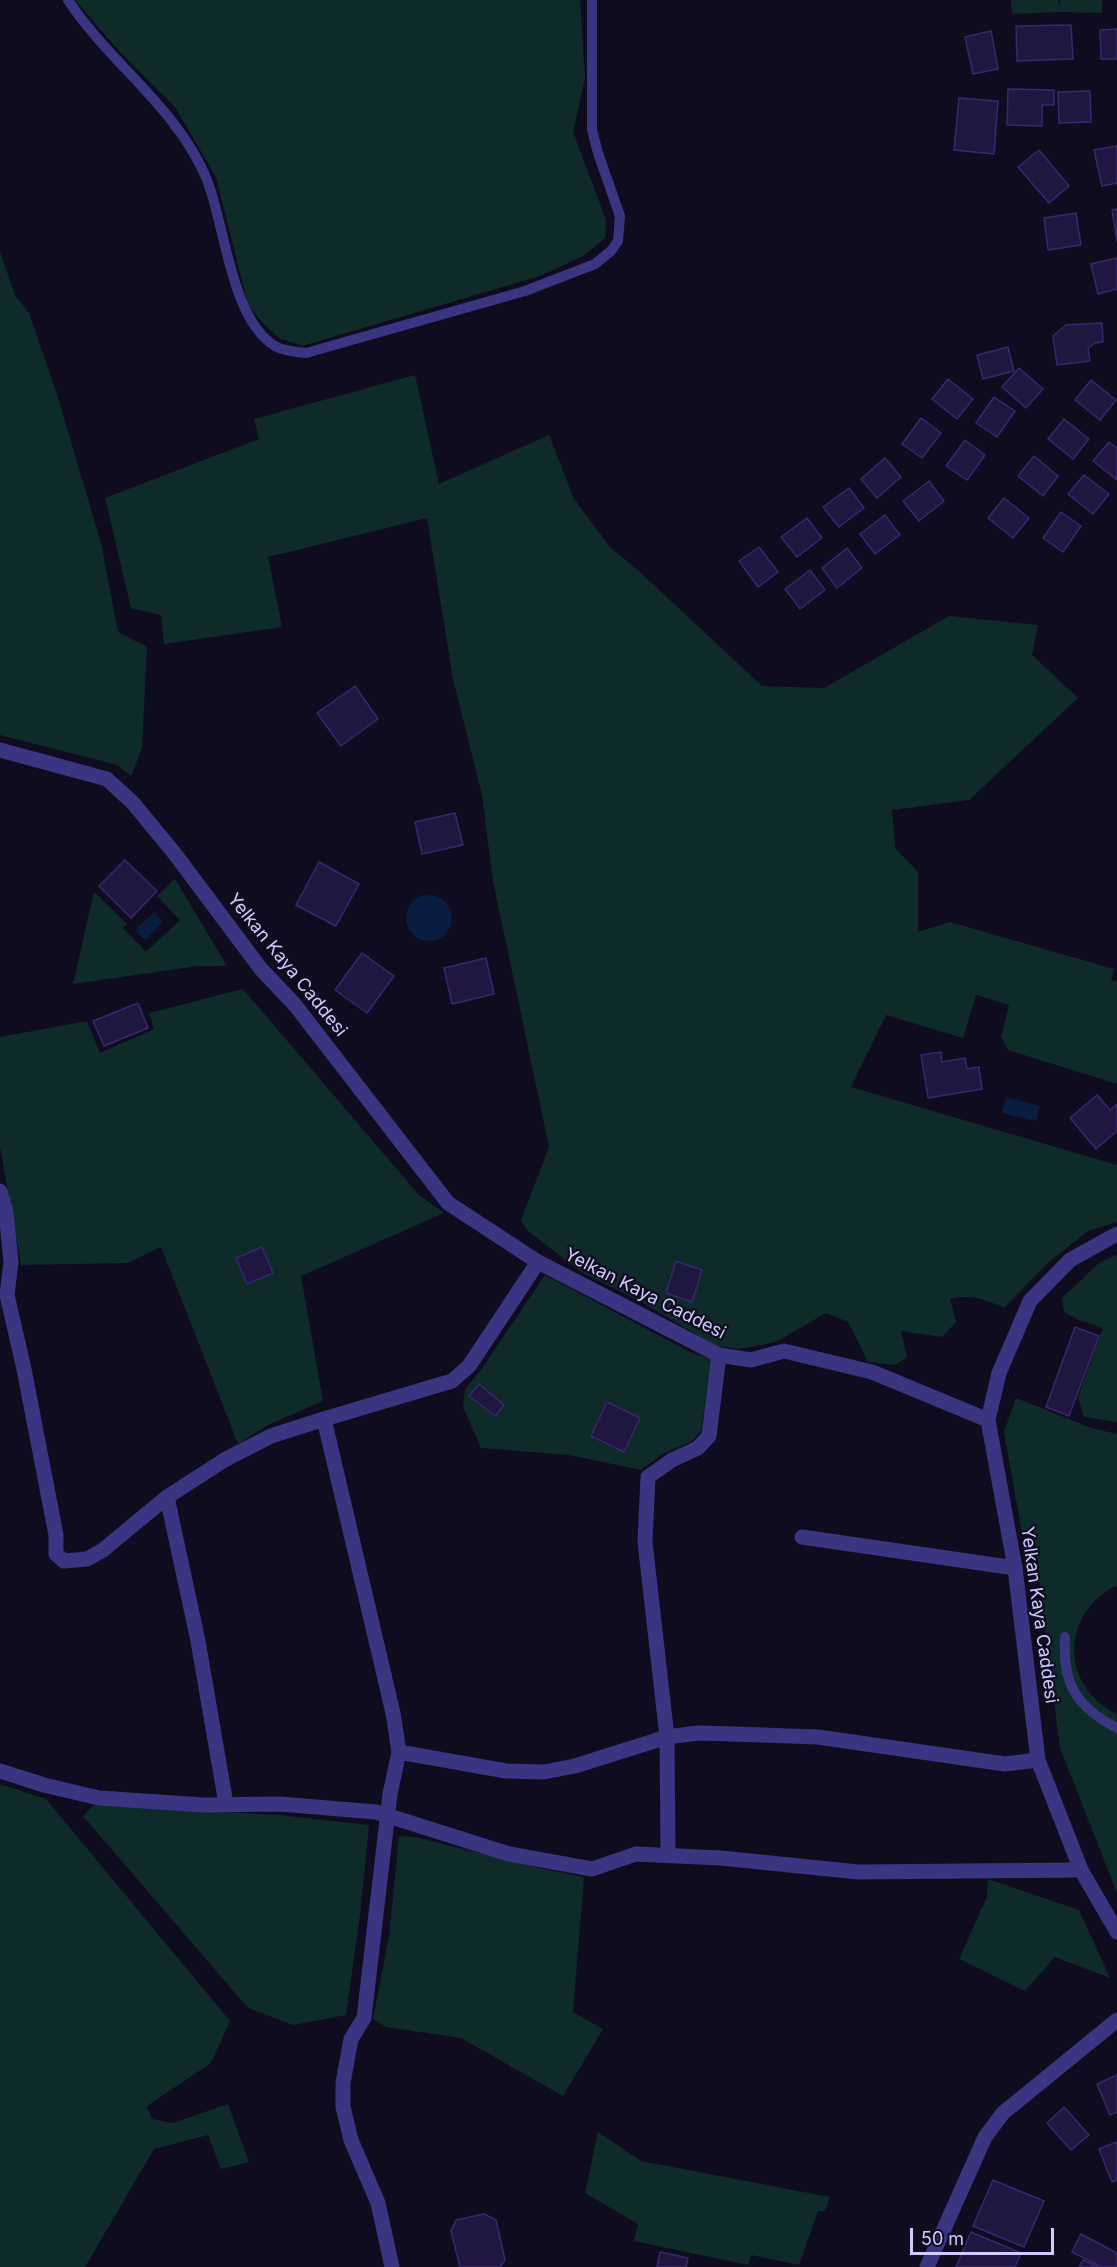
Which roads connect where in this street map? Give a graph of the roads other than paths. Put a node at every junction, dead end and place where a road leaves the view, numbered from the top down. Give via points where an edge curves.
1 (68, 0) edge
2 (592, 0) edge
3 (0, 750) edge
4 (0, 1191) edge
5 (1117, 1234) edge
6 (538, 1262) junction
7 (719, 1355) junction
8 (324, 1419) junction
9 (988, 1420) junction
10 (167, 1497) junction
11 (802, 1537) dead end
12 (1015, 1568) junction
13 (1065, 1637) dead end
14 (1117, 1728) edge
15 (667, 1737) junction
16 (399, 1752) junction
17 (1038, 1760) junction
18 (0, 1771) edge
19 (226, 1804) junction
20 (387, 1817) junction
21 (668, 1855) junction
22 (1081, 1870) junction
23 (1117, 1932) edge
24 (1117, 2020) edge
25 (392, 2267) edge
26 (927, 2267) edge

1 - 2 lane via 96,39 171,119 196,156 215,201 237,287 248,317 260,335 276,347 306,353 525,291 595,264 611,251 618,241 620,216 592,130
3 - 6 street, Yelkan Kaya Caddesi via 107,779 133,803 261,969 296,1005 448,1203
4 - 10 street via 11,1263 7,1295 56,1535 56,1554 64,1561 87,1559
5 - 9 street via 1070,1260 1030,1301 999,1373
6 - 7 street, Yelkan Kaya Caddesi
6 - 8 street via 469,1366 452,1381
7 - 9 street, Yelkan Kaya Caddesi via 751,1360 784,1351 861,1369
7 - 15 street via 710,1436 698,1448 648,1477 645,1542
8 - 10 street via 271,1436 217,1464
8 - 16 street
9 - 12 street, Yelkan Kaya Caddesi
10 - 19 street via 198,1641
11 - 12 street
12 - 17 street, Yelkan Kaya Caddesi
13 - 14 lane via 1063,1658 1079,1701 1098,1719
15 - 16 street via 544,1772 506,1770
15 - 17 street via 698,1733 818,1737 1005,1764
15 - 21 street
16 - 20 street
17 - 22 street, Yelkan Kaya Caddesi
18 - 19 street via 99,1798
19 - 20 street via 290,1805 376,1812
20 - 21 street via 509,1854 592,1869 636,1854
20 - 25 street via 364,2018 351,2039 343,2107 351,2140 378,2204
21 - 22 street via 858,1872
22 - 23 street, Yelkan Kaya Caddesi
24 - 26 street via 1003,2113 985,2137

